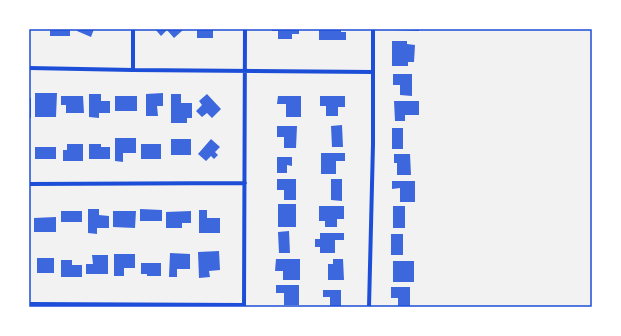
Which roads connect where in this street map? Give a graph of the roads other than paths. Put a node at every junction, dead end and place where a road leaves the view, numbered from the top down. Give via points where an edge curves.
1 (133, 29) edge
2 (246, 29) edge
3 (373, 29) edge
4 (29, 68) edge
5 (133, 70) junction
6 (245, 71) junction
7 (373, 72) junction
8 (245, 183) junction
9 (29, 184) edge
10 (29, 304) edge
11 (244, 306) edge
12 (369, 307) edge

1 - 5 street
2 - 6 street
3 - 7 street
4 - 5 street
5 - 6 street
6 - 7 street
6 - 8 street
7 - 12 street
8 - 9 street
8 - 11 street
10 - 11 street

